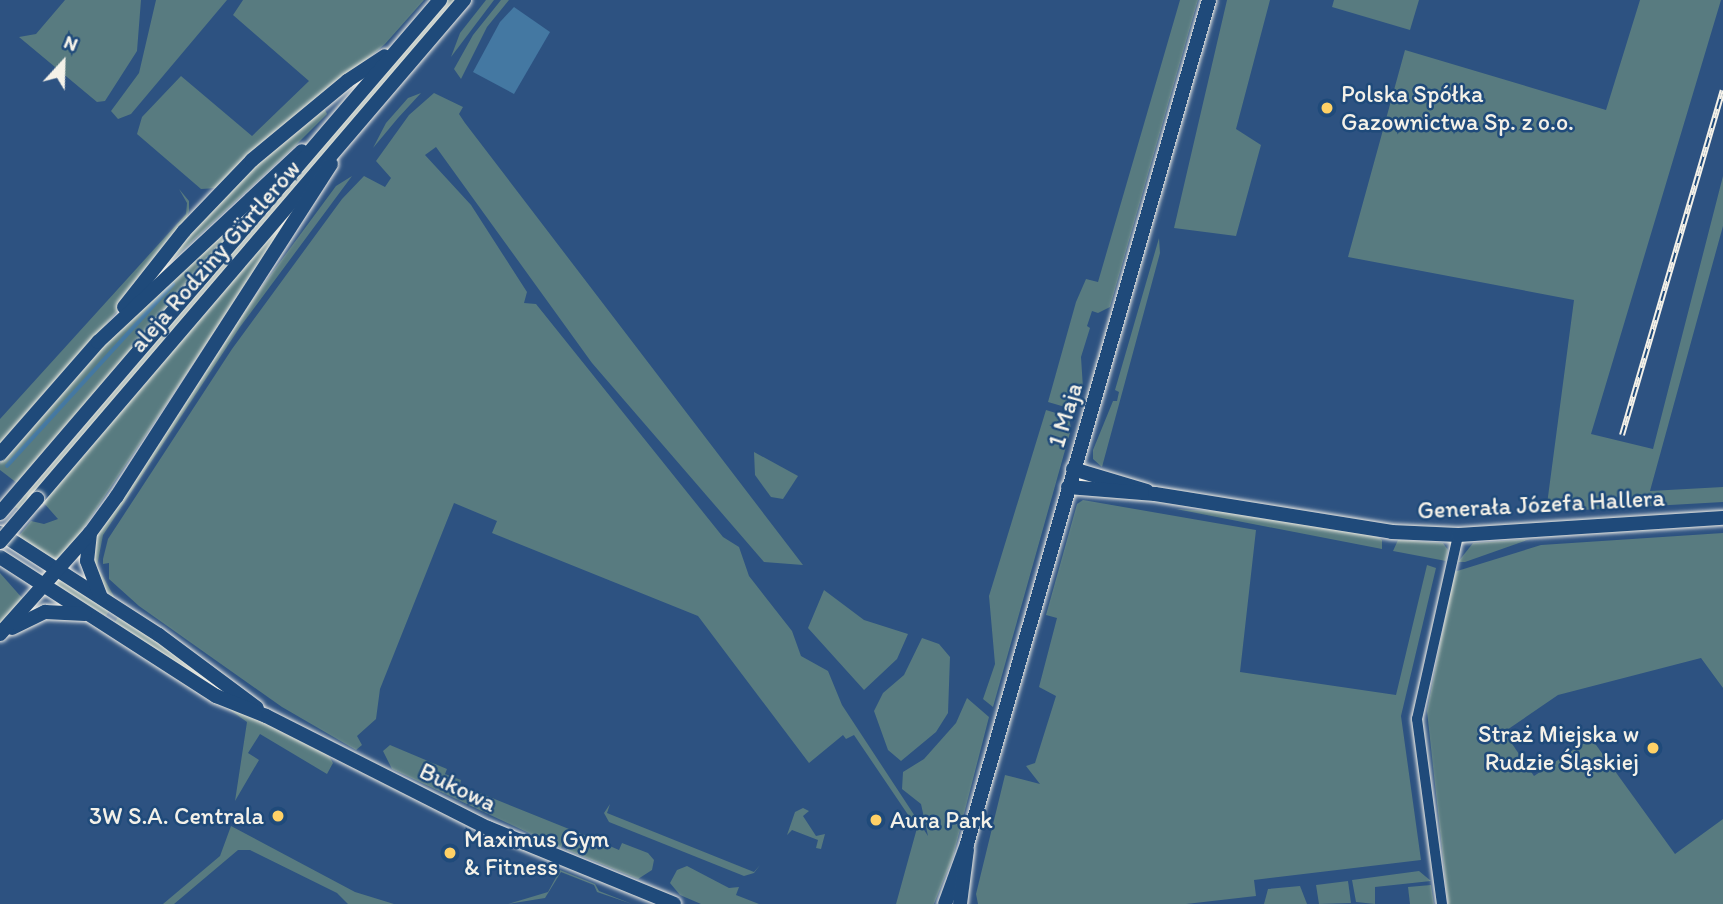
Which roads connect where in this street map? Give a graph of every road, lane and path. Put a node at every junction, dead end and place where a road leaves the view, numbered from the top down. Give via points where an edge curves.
1 (440, 0) edge
2 (464, 0) edge
3 (1209, 0) edge
4 (401, 46) junction
5 (327, 130) junction
6 (344, 141) junction
7 (98, 342) junction
8 (0, 454) edge
9 (1073, 469) junction
10 (1068, 487) junction
11 (1155, 494) junction
12 (0, 513) edge
13 (1723, 518) edge
14 (0, 533) edge
15 (90, 533) junction
16 (1458, 535) junction
17 (0, 541) edge
18 (0, 557) edge
19 (57, 570) junction
20 (43, 585) junction
21 (101, 598) junction
22 (102, 621) junction
23 (0, 636) edge
24 (266, 716) junction
25 (967, 844) junction
26 (674, 904) edge
27 (945, 904) edge
28 (960, 904) edge
29 (1442, 904) edge

1 - 4 main road, aleja Rodziny Gürtlerów
2 - 6 main road, aleja Rodziny Gürtlerów
3 - 9 main road, 1 Maja
4 - 5 main road, aleja Rodziny Gürtlerów
4 - 7 main road via 347,81 243,169 184,231
5 - 7 main road via 278,170
5 - 12 main road, aleja Rodziny Gürtlerów
6 - 15 main road via 316,192
6 - 17 main road, aleja Rodziny Gürtlerów, bridge
7 - 8 main road
9 - 10 main road, 1 Maja
9 - 11 main road, Generała Józefa Hallera
10 - 11 main road, Generała Józefa Hallera
10 - 25 main road, 1 Maja
11 - 16 main road, Generała Józefa Hallera via 1381,531
13 - 16 main road, Generała Józefa Hallera
14 - 19 main road, Bukowa
15 - 19 main road
15 - 21 main road via 87,561
16 - 29 street via 1417,719
18 - 20 main road, Bukowa
19 - 20 main road
19 - 21 main road, Bukowa
20 - 22 main road, Bukowa
20 - 23 main road
21 - 24 main road, Bukowa via 206,668
22 - 23 main road via 75,611 45,612
22 - 24 main road, Bukowa via 216,696
24 - 26 main road, Bukowa via 499,833
25 - 27 main road, 1 Maja
25 - 28 main road, 1 Maja

